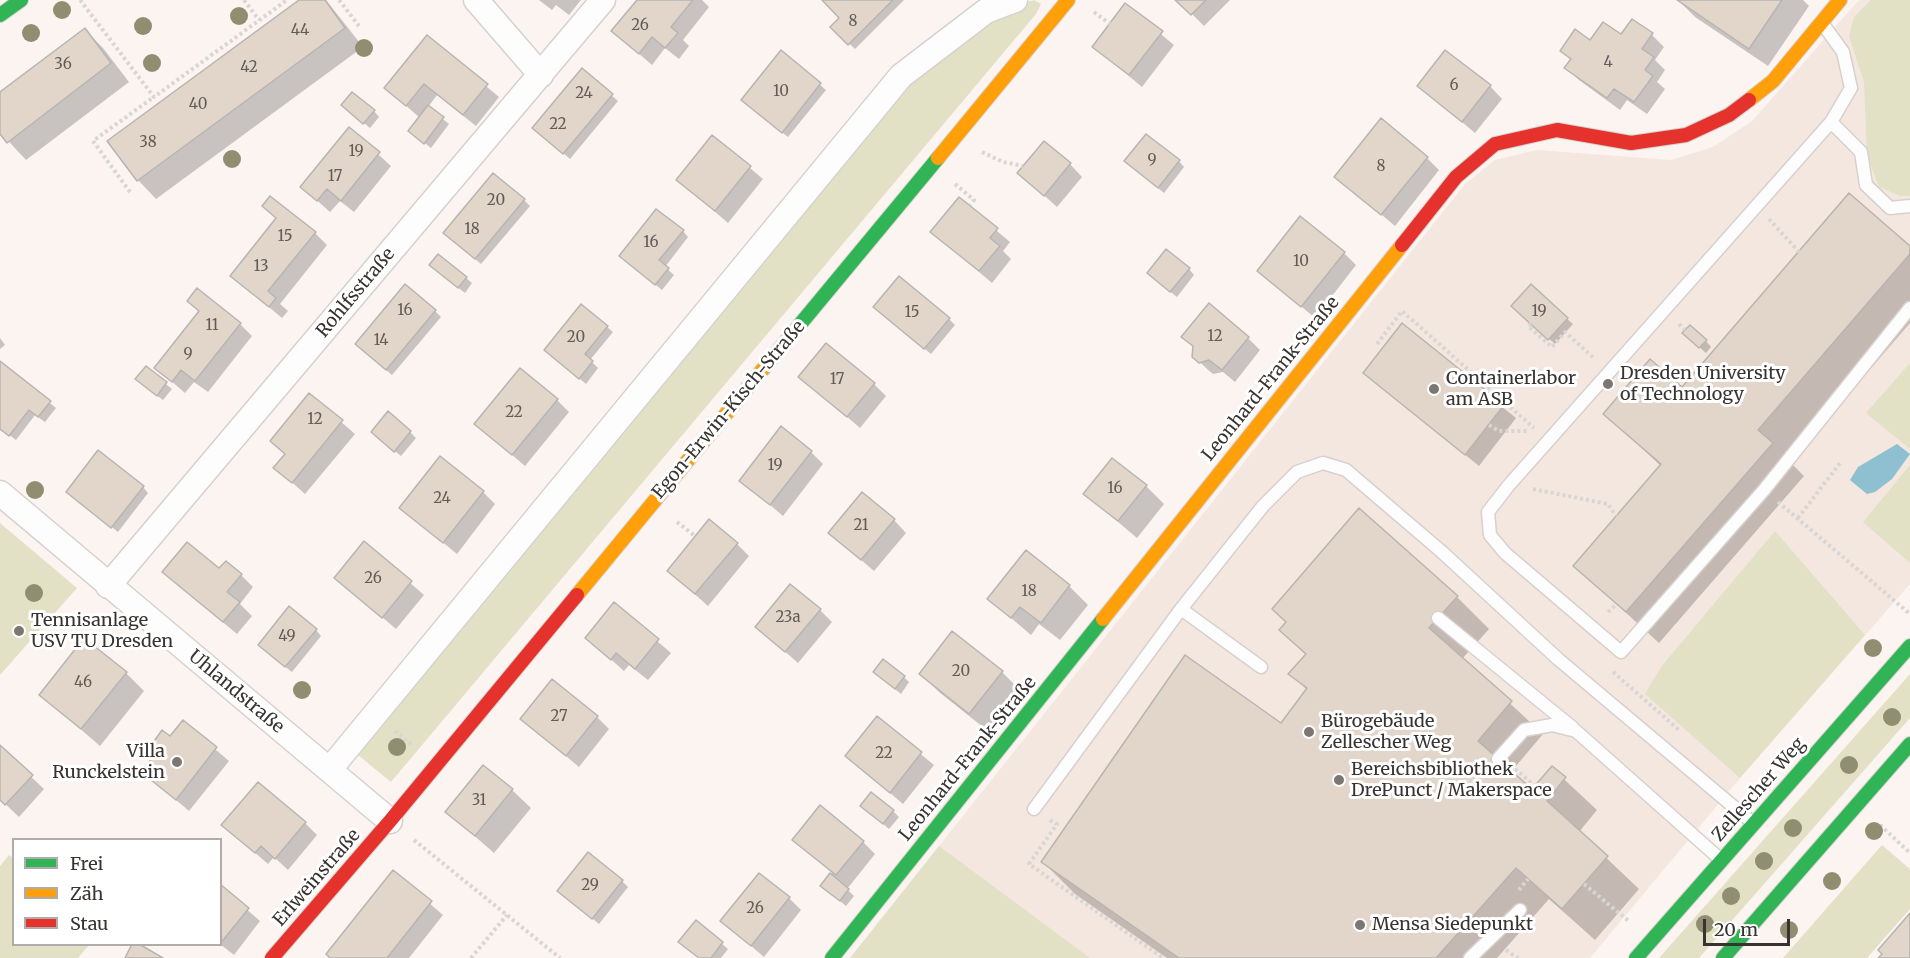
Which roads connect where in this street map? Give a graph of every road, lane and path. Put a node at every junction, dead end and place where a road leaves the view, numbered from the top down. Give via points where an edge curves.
1 (21, 0) edge
2 (80, 0) edge
3 (244, 0) edge
4 (287, 0) edge
5 (339, 0) edge
6 (476, 0) edge
7 (603, 0) edge
8 (1015, 0) edge
9 (1068, 0) edge
10 (1840, 0) edge
11 (0, 15) edge
12 (259, 20) junction
13 (359, 26) dead end
14 (1818, 28) junction
15 (541, 75) junction
16 (154, 97) junction
17 (1831, 122) junction
18 (957, 134) junction
19 (1023, 166) dead end
20 (130, 192) dead end
21 (1910, 206) edge
22 (1775, 222) dead end
23 (1799, 252) dead end
24 (1910, 308) edge
25 (1531, 324) dead end
26 (1377, 344) dead end
27 (1609, 371) junction
28 (1489, 424) dead end
29 (1840, 463) dead end
30 (1509, 484) junction
31 (1764, 490) junction
32 (0, 494) edge
33 (1616, 516) dead end
34 (1798, 518) junction
35 (108, 586) junction
36 (1617, 604) dead end
37 (1602, 606) dead end
38 (1181, 609) junction
39 (1910, 614) edge
40 (1438, 618) dead end
41 (1910, 646) edge
42 (1621, 652) junction
43 (1261, 667) dead end
44 (393, 730) dead end
45 (1576, 731) junction
46 (1681, 732) dead end
47 (1910, 744) edge
48 (418, 750) dead end
49 (1498, 759) dead end
50 (330, 769) junction
51 (1857, 805) junction
52 (1034, 809) joint
53 (390, 821) junction
54 (1754, 824) junction
55 (1910, 853) edge
56 (1721, 860) junction
57 (1528, 879) dead end
58 (1584, 884) dead end
59 (1516, 892) dead end
60 (1520, 910) dead end
61 (507, 915) junction
62 (1651, 941) junction
63 (1503, 948) dead end
64 (272, 958) edge
65 (471, 958) edge
66 (560, 958) edge
67 (832, 958) edge
68 (1163, 958) edge
69 (1470, 958) edge
70 (1518, 958) edge
71 (1636, 958) edge
72 (1723, 958) edge

1 - 11 street
2 - 16 path
3 - 12 path
4 - 12 path
5 - 13 path
6 - 15 street
7 - 15 street, Rohlfsstraße
8 - 50 street via 986,11 901,76
9 - 18 street, Egon-Erwin-Kisch-Straße
10 - 14 street, Leonhard-Frank-Straße
12 - 16 path
14 - 17 lane via 1843,52 1851,88
14 - 67 street, Leonhard-Frank-Straße via 1773,81 1729,115 1686,135 1631,143 1557,130 1495,144 1456,177
15 - 35 street, Rohlfsstraße
16 - 20 path via 93,141
17 - 21 lane via 1861,152 1866,185 1890,208
17 - 27 lane
18 - 19 path via 989,157
18 - 53 street, Egon-Erwin-Kisch-Straße
22 - 23 path
24 - 31 lane
25 - 27 path via 1528,326 1552,347 1565,332
26 - 28 path via 1402,311 1538,431 1498,431
27 - 30 lane
29 - 34 path
30 - 33 path via 1608,504
30 - 42 lane via 1488,512 1490,535 1504,553
31 - 34 path
31 - 42 lane
32 - 35 street, Uhlandstraße
34 - 39 path
35 - 50 street, Uhlandstraße
36 - 37 path via 1610,613
38 - 43 lane
38 - 52 lane
38 - 54 lane via 1263,506 1297,472 1323,463 1346,470 1558,659
40 - 45 lane
41 - 54 street, Zellescher Weg
42 - 46 path via 1612,671
44 - 48 path
45 - 49 lane via 1552,725 1524,730
45 - 56 lane
47 - 51 street
50 - 53 street, Uhlandstraße
51 - 55 path
51 - 72 street
52 - 68 path via 1057,824 1029,864
53 - 61 path
53 - 64 street, Erlweinstraße
54 - 56 street, Zellescher Weg
56 - 62 street, Zellescher Weg
57 - 59 path
58 - 62 path
60 - 69 lane
61 - 65 path
61 - 66 path
62 - 71 street, Zellescher Weg
63 - 70 path

